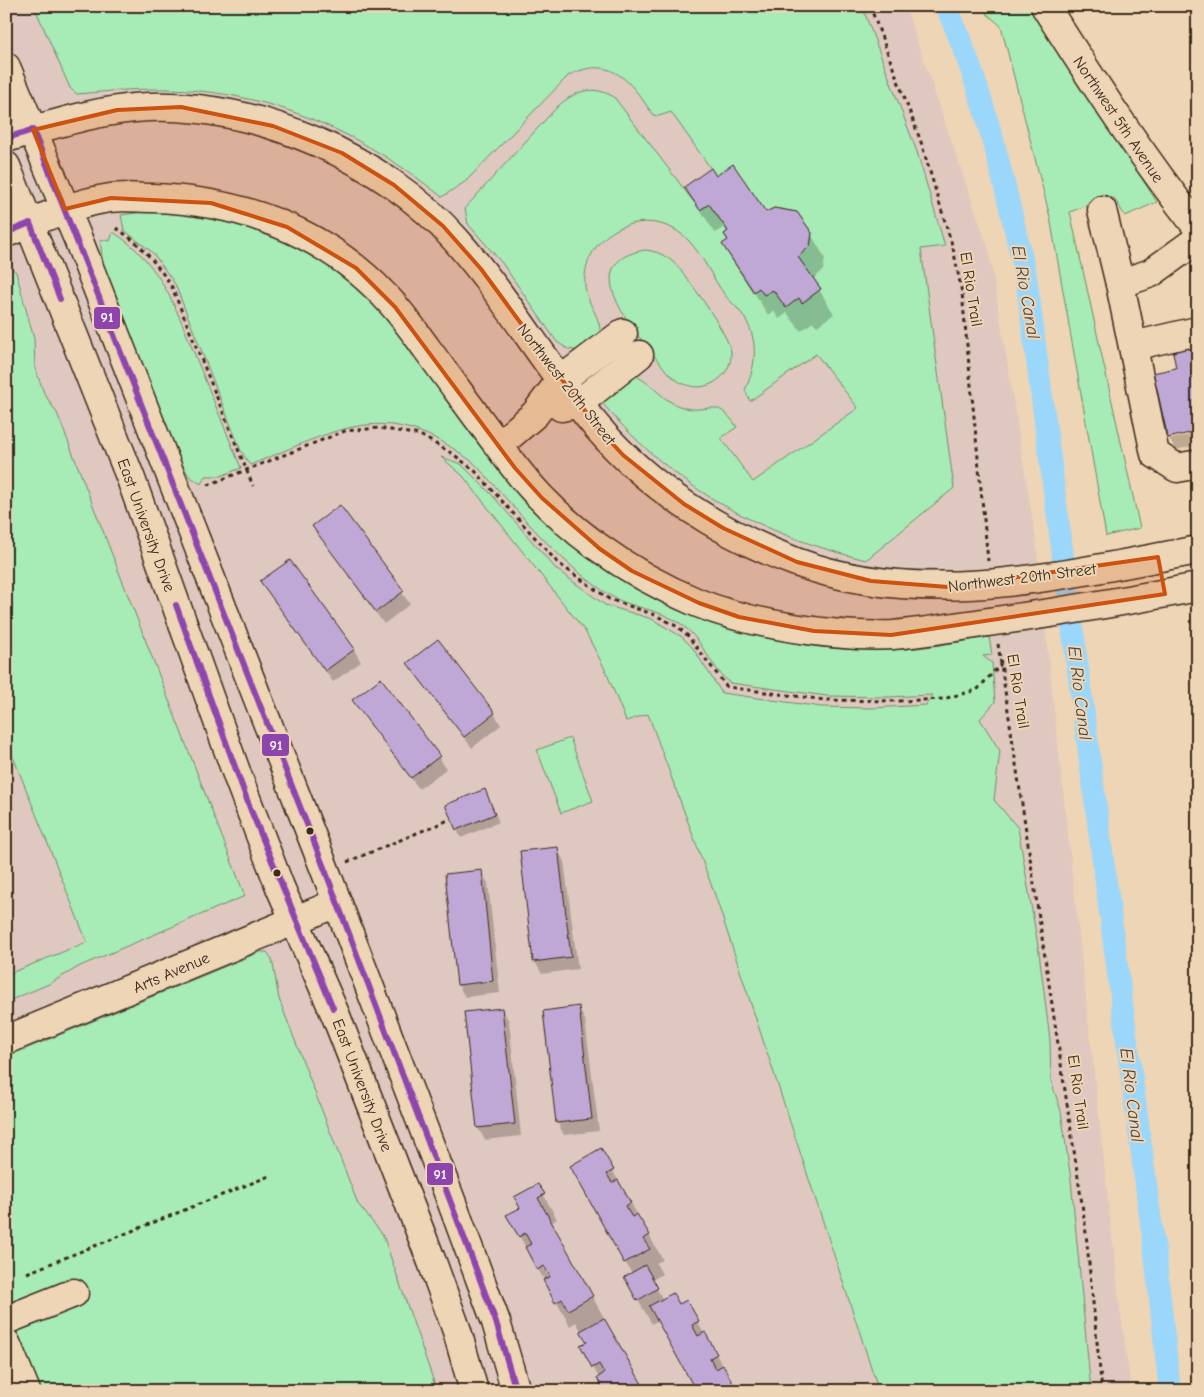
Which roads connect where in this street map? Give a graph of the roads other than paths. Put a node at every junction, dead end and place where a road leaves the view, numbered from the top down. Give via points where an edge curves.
1 (1044, 6) edge
2 (6, 67) edge
3 (33, 130) junction
4 (6, 138) edge
5 (6, 166) edge
6 (65, 209) junction
7 (1102, 210) dead end
8 (18, 228) edge
9 (1197, 228) edge
10 (1120, 284) junction
11 (623, 333) dead end
12 (1198, 337) edge
13 (1133, 346) junction
14 (639, 355) dead end
15 (561, 380) junction
16 (578, 403) junction
17 (535, 414) junction
18 (499, 446) junction
19 (1198, 464) edge
20 (1198, 550) edge
21 (1158, 557) junction
22 (1198, 588) edge
23 (1166, 594) junction
24 (336, 903) junction
25 (294, 920) junction
26 (6, 1040) edge
27 (74, 1293) dead end
28 (6, 1320) edge
29 (6, 1343) edge
30 (26, 1391) edge
31 (474, 1391) edge
32 (516, 1391) edge

1 - 9 street, Northwest 5th Avenue via 1121,125
2 - 3 street
3 - 4 street, Northwest 20th Street
3 - 6 street
3 - 15 street, Northwest 20th Street via 117,110 181,107 234,115 274,126 342,153 394,185 443,226 481,269
5 - 8 street, East University Drive
6 - 8 street
6 - 18 street via 111,198 211,203 250,212 321,244 356,268 395,307
6 - 24 street
7 - 10 street
8 - 25 street, East University Drive via 131,479 208,698
9 - 10 street via 1151,273
10 - 13 street
11 - 15 street
12 - 13 street via 1193,332
13 - 19 street via 1155,454 1177,468
14 - 16 street
15 - 16 street, Northwest 20th Street
15 - 17 street
16 - 17 street
16 - 21 street, Northwest 20th Street via 623,455 684,504 723,528 797,562 871,580 948,587 1040,577
17 - 18 street
18 - 23 street via 542,498 600,549 632,571 699,603 739,617 814,631 891,635
20 - 21 street, Northwest 20th Street
21 - 23 street
22 - 23 street
24 - 25 street, Arts Avenue
24 - 32 street via 496,1322
25 - 26 street, Arts Avenue
25 - 31 street, East University Drive via 336,1016 432,1262
27 - 28 street
29 - 30 street

